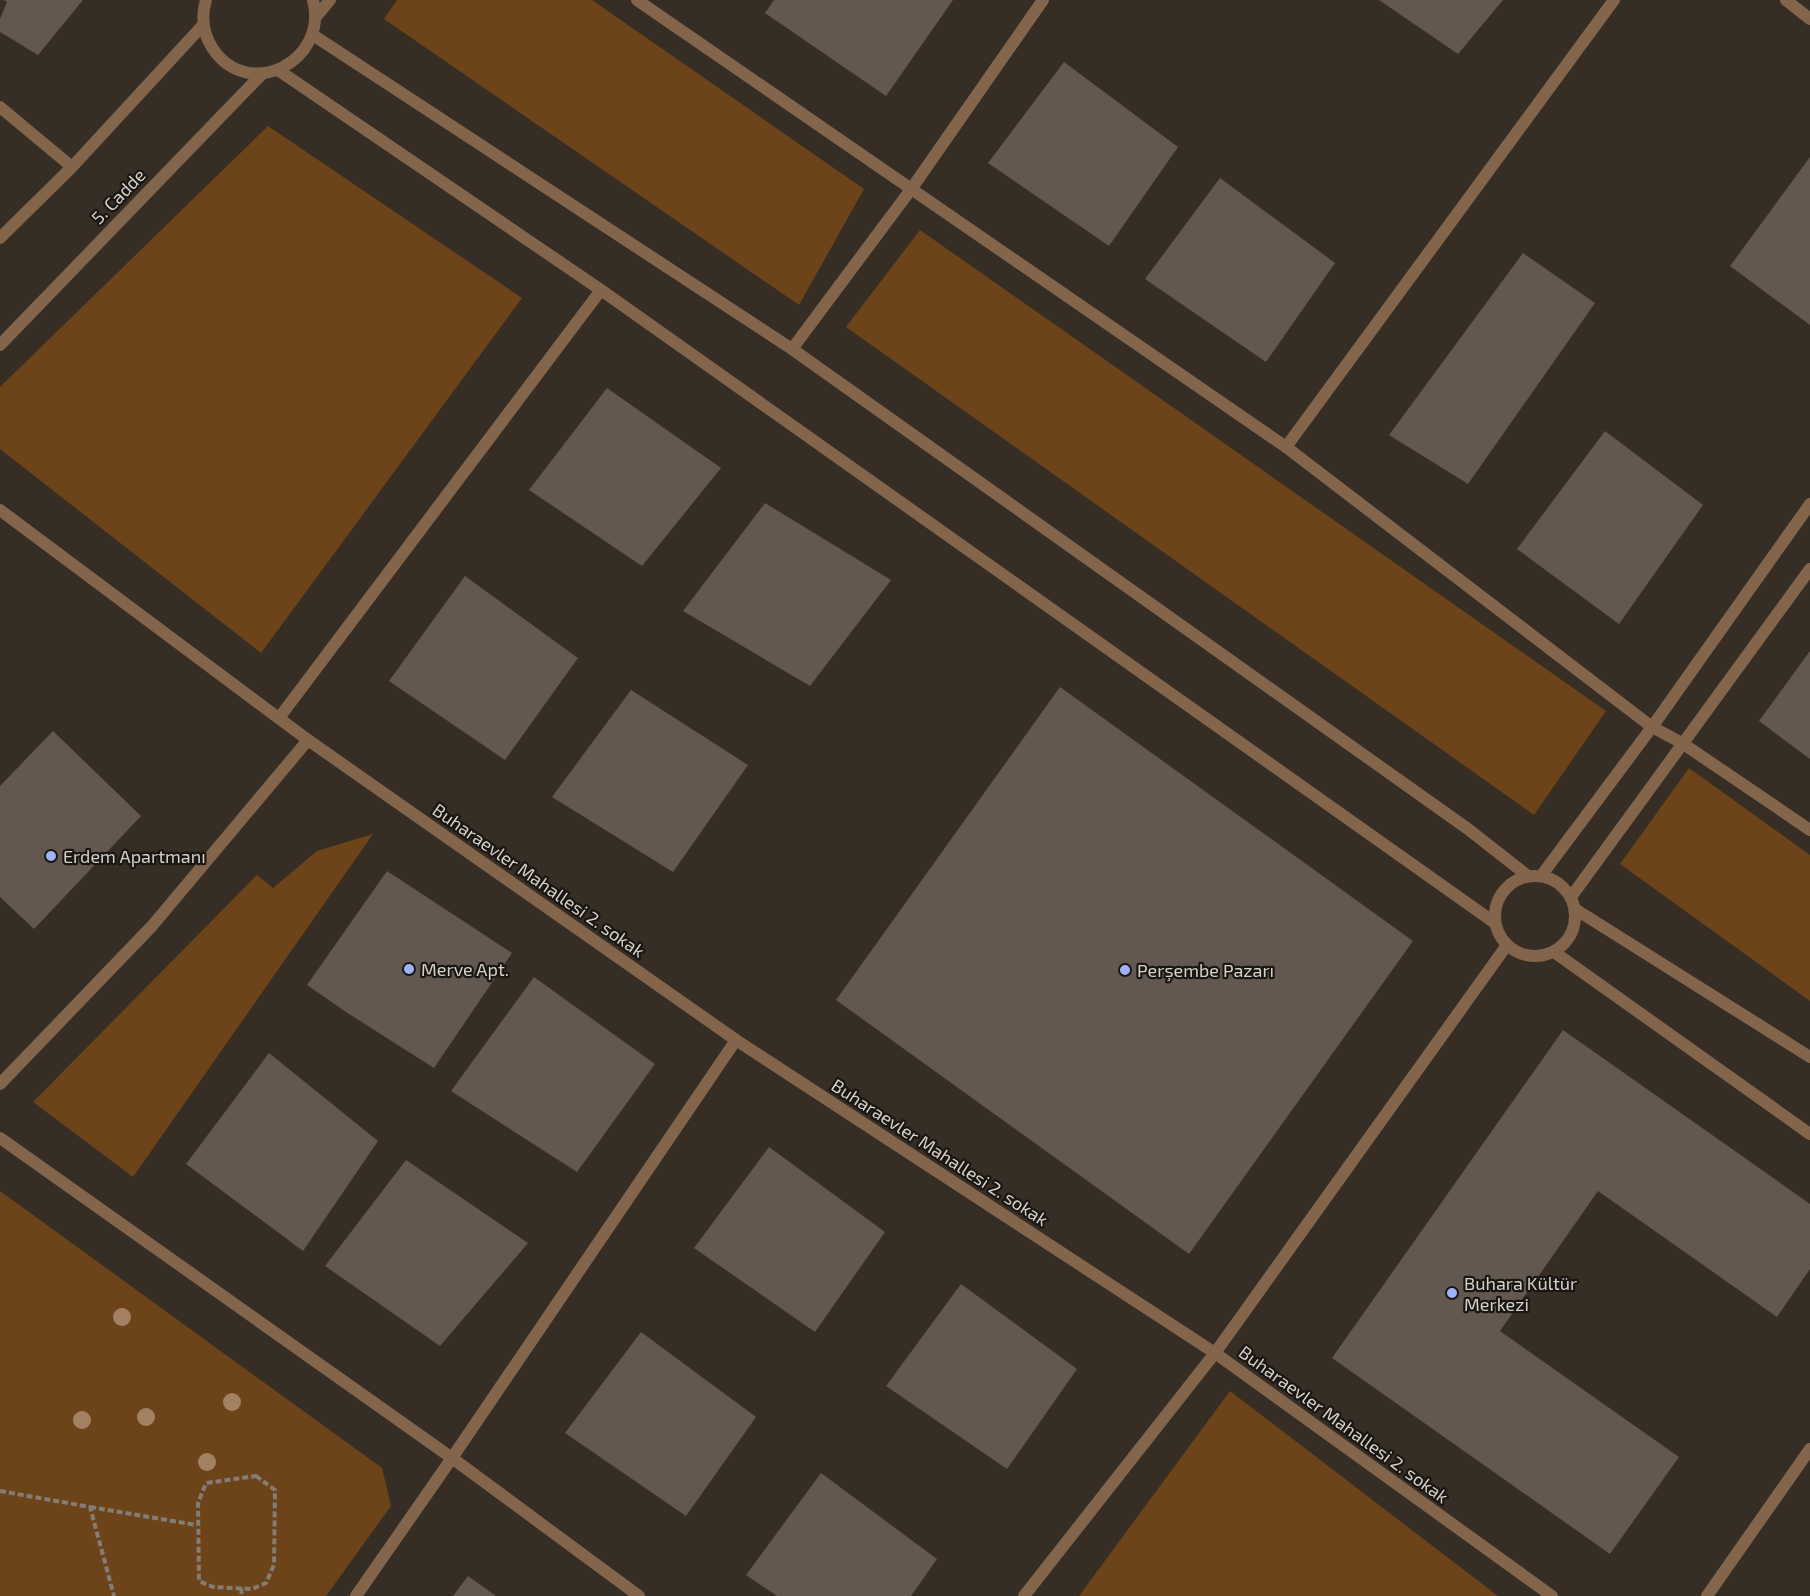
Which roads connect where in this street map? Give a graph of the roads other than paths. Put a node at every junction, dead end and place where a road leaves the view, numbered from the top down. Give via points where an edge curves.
1 (206, 0) edge
2 (313, 0) edge
3 (330, 0) edge
4 (637, 0) edge
5 (1043, 0) edge
6 (1614, 0) edge
7 (1786, 0) edge
8 (315, 18) junction
9 (1810, 19) edge
10 (203, 25) junction
11 (313, 35) junction
12 (278, 70) junction
13 (263, 73) junction
14 (0, 107) edge
15 (72, 167) junction
16 (912, 189) junction
17 (0, 238) edge
18 (601, 290) junction
19 (0, 345) edge
20 (792, 350) junction
21 (1286, 447) junction
22 (1810, 504) edge
23 (0, 510) edge
24 (1810, 570) edge
25 (279, 718) junction
26 (1652, 727) junction
27 (308, 740) junction
28 (1682, 743) junction
29 (1810, 830) edge
30 (1534, 876) junction
31 (1573, 903) junction
32 (1495, 923) junction
33 (1507, 945) junction
34 (1554, 952) junction
35 (736, 1040) junction
36 (1810, 1057) edge
37 (0, 1084) edge
38 (1810, 1134) edge
39 (0, 1138) edge
40 (1215, 1353) junction
41 (1810, 1449) edge
42 (452, 1458) junction
43 (356, 1596) edge
44 (639, 1596) edge
45 (1024, 1596) edge
46 (1552, 1596) edge
47 (1707, 1596) edge

1 - 10 street
2 - 8 street
3 - 8 street
4 - 16 street
5 - 16 street
6 - 21 street
7 - 9 street
8 - 11 street
10 - 13 street via 208,41 230,66
10 - 15 street
11 - 12 street via 293,62
11 - 20 street
12 - 13 street
12 - 18 street
13 - 19 street, 5. Cadde
14 - 15 street
15 - 17 street
16 - 20 street
16 - 21 street
18 - 25 street
18 - 32 street
20 - 30 street
21 - 26 street
22 - 26 street
23 - 25 street, Buharaevler Mahallesi 2. sokak
24 - 28 street
25 - 27 street, Buharaevler Mahallesi 2. sokak
26 - 28 street
26 - 30 street
27 - 35 street, Buharaevler Mahallesi 2. sokak
27 - 37 street via 152,926
28 - 29 street
28 - 31 street
30 - 31 street via 1553,879 1564,886
30 - 32 street via 1516,880 1506,888 1495,910
31 - 34 street via 1575,922 1571,933
31 - 36 street
32 - 33 street
33 - 34 street via 1530,956
33 - 40 street
34 - 38 street
35 - 40 street, Buharaevler Mahallesi 2. sokak
35 - 42 street
39 - 42 street
40 - 45 street
40 - 46 street, Buharaevler Mahallesi 2. sokak
41 - 47 street
42 - 43 street
42 - 44 street

